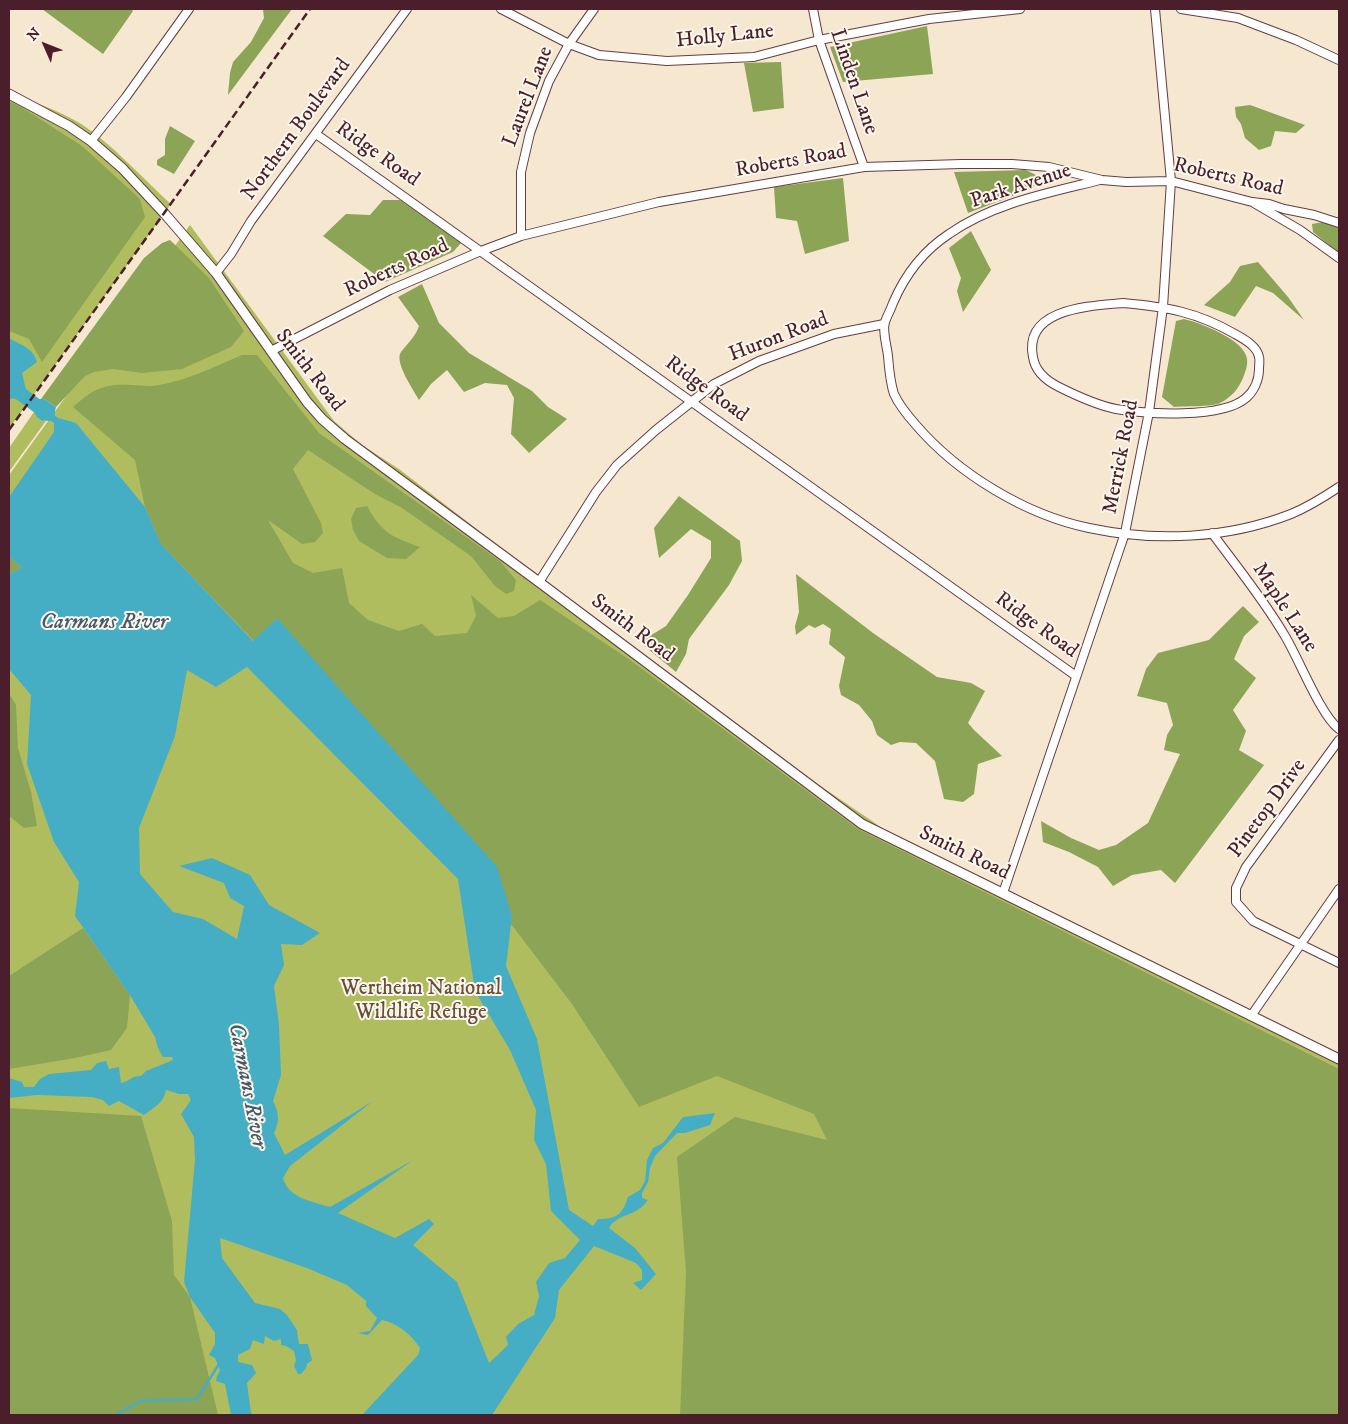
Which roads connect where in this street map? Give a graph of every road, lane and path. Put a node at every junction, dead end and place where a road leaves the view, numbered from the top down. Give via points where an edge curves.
1 (189, 9) edge
2 (406, 9) edge
3 (501, 9) edge
4 (594, 9) edge
5 (813, 9) edge
6 (1020, 9) edge
7 (1155, 9) edge
8 (1181, 9) edge
9 (819, 40) junction
10 (569, 44) junction
11 (1339, 60) edge
12 (9, 94) edge
13 (316, 134) junction
14 (91, 141) junction
15 (864, 167) junction
16 (1102, 180) junction
17 (1171, 181) junction
18 (1252, 202) junction
19 (1339, 223) edge
20 (521, 236) junction
21 (480, 251) junction
22 (1339, 258) edge
23 (216, 273) junction
24 (1163, 307) junction
25 (884, 324) junction
26 (271, 351) junction
27 (692, 402) junction
28 (1149, 412) junction
29 (1339, 487) edge
30 (1125, 533) junction
31 (1212, 533) junction
32 (539, 582) junction
33 (1076, 676) junction
34 (1339, 729) edge
35 (1339, 740) edge
36 (1339, 889) edge
37 (1003, 893) junction
38 (1300, 944) junction
39 (1339, 963) edge
40 (1251, 1016) junction
41 (1339, 1059) edge

1 - 14 street
2 - 13 street, Northern Boulevard
3 - 10 street, Holly Lane
4 - 10 street, Laurel Lane
5 - 9 street, Linden Lane
6 - 9 street, Holly Lane via 929,19
7 - 17 street, Merrick Road
8 - 11 street via 1238,18
9 - 10 street, Holly Lane via 754,56 667,61 599,55
9 - 15 street, Linden Lane
10 - 20 street, Laurel Lane via 550,81 530,133 521,172
12 - 14 street, Smith Road
13 - 21 street, Ridge Road
13 - 23 street, Northern Boulevard
14 - 23 street, Smith Road via 134,181
15 - 16 street, Roberts Road via 1012,164 1049,167
15 - 20 street, Roberts Road via 659,202
16 - 17 street, Roberts Road
16 - 25 street, Park Avenue via 982,214 948,235 915,264 901,284
17 - 18 street, Roberts Road
17 - 24 street, Merrick Road
18 - 19 street, Roberts Road
18 - 22 street
20 - 21 street, Roberts Road
21 - 26 street, Roberts Road via 390,290
21 - 27 street, Ridge Road
23 - 26 street, Smith Road
24 - 28 street, Merrick Road
24 - 28 street via 1215,323 1243,339 1259,357 1259,376 1253,391 1244,400 1230,406 1204,412
24 - 28 street via 1123,303 1058,314 1043,323 1031,350 1034,364 1055,385 1100,404
25 - 27 street, Huron Road via 834,334 759,361 714,384
25 - 30 street, Park Avenue via 894,394 905,412 944,454 982,482 1045,514 1088,528
26 - 32 street, Smith Road via 307,402 345,439
27 - 32 street, Huron Road via 617,465
27 - 33 street, Ridge Road
28 - 30 street, Merrick Road
29 - 31 street, Park Avenue via 1290,514
30 - 31 street, Park Avenue via 1176,536
30 - 33 street, Merrick Road
31 - 34 street, Maple Lane via 1270,611 1334,726
32 - 37 street, Smith Road via 862,824
33 - 37 street, Merrick Road
35 - 38 street, Pinetop Drive via 1246,868 1236,888 1236,902 1253,921
36 - 38 street
37 - 40 street, Smith Road
38 - 39 street
38 - 40 street
40 - 41 street, Smith Road

